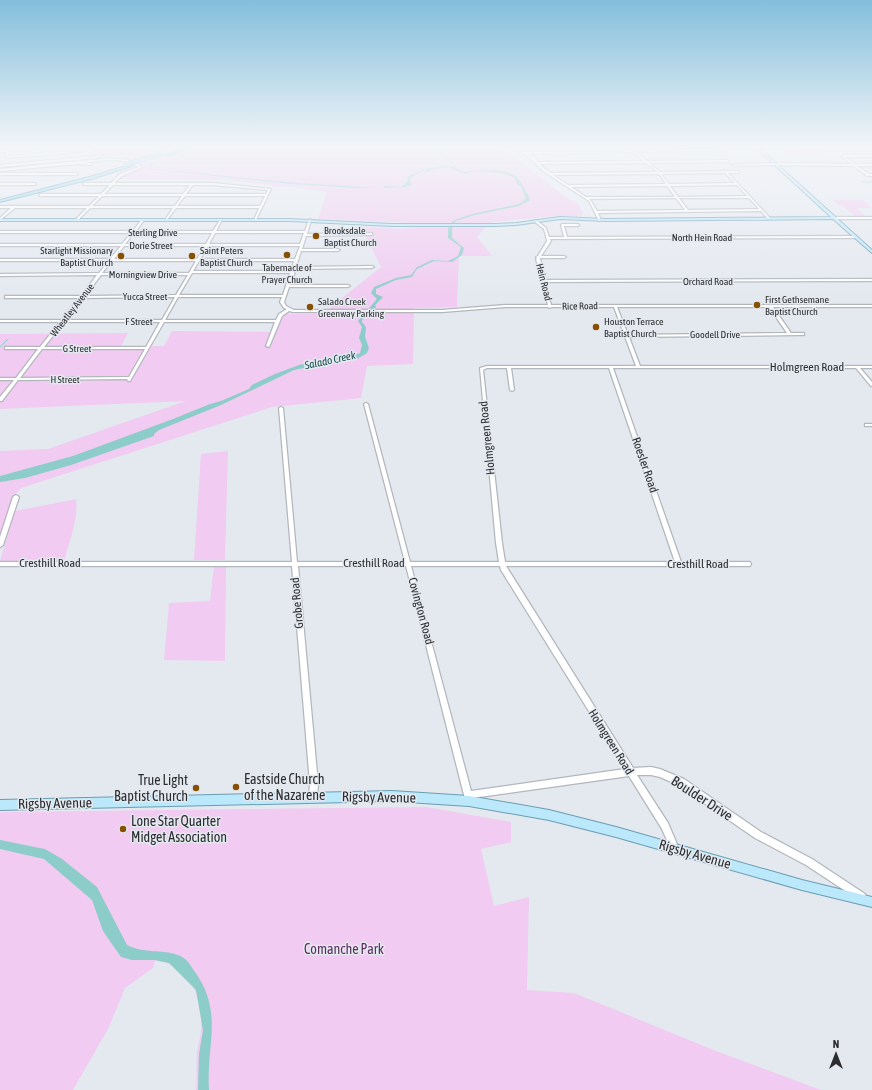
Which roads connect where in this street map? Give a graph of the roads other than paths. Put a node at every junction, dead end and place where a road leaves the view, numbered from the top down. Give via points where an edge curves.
1 (19, 197) edge
2 (99, 197) edge
3 (183, 197) edge
4 (266, 197) edge
5 (677, 197) junction
6 (750, 197) joint
7 (810, 197) edge
8 (586, 198) joint
9 (0, 202) edge
10 (0, 207) edge
11 (15, 207) junction
12 (90, 207) junction
13 (176, 207) junction
14 (261, 207) junction
15 (762, 210) junction
16 (688, 211) junction
17 (597, 212) junction
18 (769, 218) junction
19 (833, 218) junction
20 (872, 218) edge
21 (77, 220) junction
22 (143, 220) junction
23 (166, 220) junction
24 (221, 220) junction
25 (255, 220) junction
26 (310, 220) junction
27 (600, 220) junction
28 (1, 221) edge
29 (536, 221) junction
30 (578, 225) dead end
31 (0, 232) edge
32 (134, 232) junction
33 (214, 232) junction
34 (306, 233) junction
35 (371, 234) dead end
36 (855, 237) junction
37 (548, 238) junction
38 (566, 238) junction
39 (207, 245) junction
40 (302, 245) junction
41 (0, 246) edge
42 (123, 246) junction
43 (300, 250) junction
44 (338, 250) dead end
45 (872, 252) edge
46 (538, 257) junction
47 (564, 257) dead end
48 (0, 260) edge
49 (112, 260) junction
50 (198, 260) junction
51 (297, 260) junction
52 (372, 267) dead end
53 (294, 268) junction
54 (293, 272) junction
55 (191, 273) junction
56 (100, 274) junction
57 (0, 275) edge
58 (872, 280) edge
59 (543, 281) junction
60 (288, 286) junction
61 (348, 286) dead end
62 (178, 296) junction
63 (284, 296) junction
64 (6, 297) dead end
65 (83, 297) junction
66 (550, 306) junction
67 (615, 306) junction
68 (770, 306) junction
69 (872, 306) edge
70 (288, 310) junction
71 (278, 320) junction
72 (0, 321) edge
73 (63, 321) junction
74 (163, 321) junction
75 (790, 334) junction
76 (803, 334) dead end
77 (626, 336) junction
78 (268, 346) dead end
79 (6, 348) dead end
80 (42, 348) junction
81 (148, 348) junction
82 (509, 367) junction
83 (612, 367) junction
84 (638, 367) junction
85 (857, 367) junction
86 (872, 367) edge
87 (0, 379) edge
88 (17, 379) junction
89 (872, 385) edge
90 (512, 390) dead end
91 (0, 400) edge
92 (366, 404) dead end
93 (281, 408) dead end
94 (16, 497) dead end
95 (0, 545) edge
96 (294, 563) junction
97 (408, 563) junction
98 (502, 563) junction
99 (0, 564) edge
100 (679, 564) junction
101 (748, 564) dead end
102 (631, 772) junction
103 (313, 797) junction
104 (469, 798) junction
105 (0, 805) edge
106 (675, 849) junction
107 (870, 901) edge

1 - 9 highway, bridge
2 - 12 street
3 - 13 street
4 - 14 street
5 - 6 street
5 - 8 street
5 - 16 street
6 - 15 street
7 - 19 main road
8 - 17 street
10 - 11 street
11 - 12 street
11 - 28 street
12 - 13 street
12 - 21 street
13 - 14 street
13 - 23 street
14 - 25 street
15 - 16 street
15 - 18 street
16 - 17 street
17 - 27 street
18 - 19 main road
18 - 27 main road
19 - 20 street
19 - 36 main road
21 - 22 main road
21 - 28 main road
22 - 23 main road
22 - 32 street, Wheatley Avenue
23 - 24 main road
24 - 25 main road
24 - 33 street
25 - 26 main road
26 - 29 main road via 414,225 493,225
26 - 34 street
27 - 29 main road via 565,218
29 - 37 street via 545,229
30 - 38 street via 562,225
31 - 32 street, Sterling Drive
32 - 33 street, Sterling Drive
32 - 42 street, Wheatley Avenue
33 - 34 street, Sterling Drive
33 - 39 street
34 - 35 street, Sterling Drive
34 - 40 street
36 - 38 street, North Hein Road
36 - 45 main road
37 - 38 street, North Hein Road
37 - 46 street, Hein Road via 548,244
39 - 40 street, Dorie Street
39 - 42 street, Dorie Street
39 - 50 street
40 - 43 street
41 - 42 street, Dorie Street
42 - 49 street, Wheatley Avenue
43 - 44 street
43 - 51 street
46 - 47 street
46 - 59 street, Hein Road
48 - 49 street
49 - 50 street
49 - 56 street, Wheatley Avenue
50 - 51 street
50 - 55 street
51 - 53 street
52 - 53 street
53 - 54 street
54 - 55 street, Morningview Drive
54 - 60 street
55 - 56 street, Morningview Drive
55 - 62 street
56 - 57 street, Morningview Drive
56 - 65 street, Wheatley Avenue
58 - 59 street, Orchard Road
59 - 66 street, Hein Road
60 - 61 street
60 - 63 street
62 - 63 street, Yucca Street
62 - 65 street, Yucca Street
62 - 74 street
63 - 70 street via 282,304
64 - 65 street, Yucca Street
65 - 73 street, Wheatley Avenue
66 - 67 street, Rice Road
66 - 70 street, Rice Road via 412,311
67 - 68 street, Rice Road
67 - 77 street
68 - 69 street, Rice Road
68 - 75 street
70 - 71 street via 280,314
71 - 74 street, F Street
71 - 78 street
72 - 73 street, F Street
73 - 74 street, F Street
73 - 80 street, Wheatley Avenue
74 - 81 street
75 - 76 street, Goodell Drive
75 - 77 street, Goodell Drive
77 - 84 street
79 - 80 street, G Street
80 - 81 street, G Street
80 - 88 street, Wheatley Avenue
81 - 88 street, H Street via 129,379
82 - 83 street, Holmgreen Road
82 - 90 street
82 - 98 street, Holmgreen Road via 484,367 480,372
83 - 84 street, Holmgreen Road
83 - 100 street, Roesler Road
84 - 85 street, Holmgreen Road
85 - 86 street, Holmgreen Road
85 - 89 street
87 - 88 street, H Street
88 - 91 street, Wheatley Avenue
92 - 97 street, Covington Road
93 - 96 street, Grobe Road
94 - 95 street
96 - 97 street, Cresthill Road
96 - 99 street, Cresthill Road
96 - 103 street, Grobe Road via 314,784
97 - 98 street, Cresthill Road
97 - 104 street, Covington Road
98 - 100 street, Cresthill Road
98 - 102 street, Holmgreen Road
100 - 101 street, Cresthill Road
102 - 104 street, Boulder Drive
102 - 106 street, Holmgreen Road via 669,832
102 - 107 street, Boulder Drive via 651,771 670,776 758,835 809,862
103 - 104 main road, Rigsby Avenue
103 - 105 main road, Rigsby Avenue
104 - 106 main road, Rigsby Avenue via 549,815
106 - 107 main road, Rigsby Avenue via 802,885

